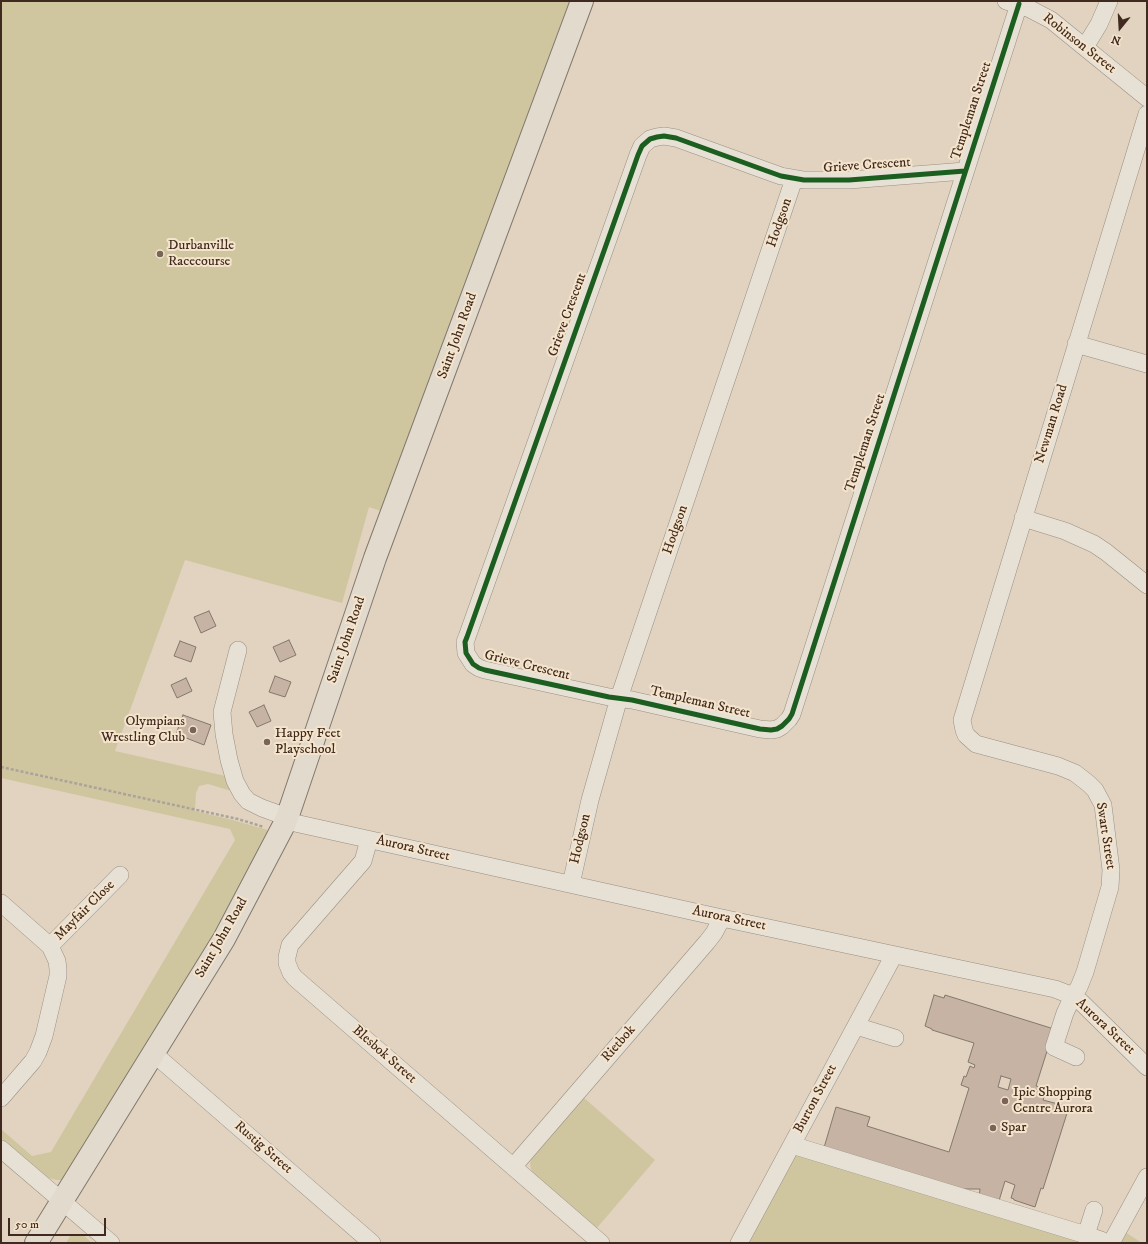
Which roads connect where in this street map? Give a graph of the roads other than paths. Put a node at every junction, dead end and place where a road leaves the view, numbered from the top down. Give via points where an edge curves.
1 (582, 1) edge
2 (1109, 1) edge
3 (1012, 3) edge
4 (1085, 47) junction
5 (1147, 98) edge
6 (1147, 114) edge
7 (965, 171) junction
8 (794, 179) junction
9 (1076, 344) junction
10 (1147, 364) edge
11 (1023, 518) junction
12 (1147, 585) edge
13 (238, 650) dead end
14 (619, 698) junction
15 (966, 735) joint
16 (284, 823) junction
17 (369, 840) junction
18 (120, 875) dead end
19 (571, 884) junction
20 (1, 902) edge
21 (722, 918) junction
22 (50, 946) junction
23 (894, 955) junction
24 (1073, 996) junction
25 (856, 1026) junction
26 (895, 1038) dead end
27 (153, 1053) junction
28 (1076, 1057) dead end
29 (1147, 1067) edge
30 (1, 1098) edge
31 (792, 1145) junction
32 (1, 1149) edge
33 (513, 1167) junction
34 (1147, 1177) edge
35 (62, 1201) junction
36 (1094, 1210) dead end
37 (1086, 1235) junction
38 (36, 1243) edge
39 (111, 1243) edge
40 (372, 1243) edge
41 (601, 1243) edge
42 (739, 1243) edge
43 (1104, 1243) edge
44 (1111, 1243) edge

1 - 16 main road, Saint John Road via 375,558
2 - 4 street
3 - 4 street, Robinson Street via 1051,20
3 - 7 street, Templeman Street
4 - 5 street, Robinson Street
6 - 9 street, Newman Road
7 - 8 street, Grieve Crescent via 849,180
7 - 14 street, Templeman Street via 790,719 777,729 766,730
8 - 14 street, Hodgson
8 - 14 street, Grieve Crescent via 767,172 676,138 657,137 642,146 465,642 466,653 479,668
9 - 10 street
9 - 11 street, Newman Road
11 - 12 street via 1065,531 1094,544
11 - 15 street, Newman Road via 963,715 962,725
13 - 16 street, Aurora Street via 222,712 229,760 238,788 248,801
14 - 19 street, Hodgson via 590,800
15 - 24 street, Swart Street via 982,746 1067,768 1083,778 1095,790 1103,805 1111,870 1110,887 1085,972
16 - 17 street, Aurora Street
16 - 27 main road, Saint John Road via 224,939
17 - 19 street, Aurora Street
17 - 33 street, Blesbok Street via 363,861 290,945 287,957 289,968 295,978
18 - 22 street, Mayfair Close
19 - 21 street, Aurora Street
20 - 22 street
21 - 23 street, Aurora Street
21 - 33 street, Rietbok via 707,942
22 - 30 street via 57,961 58,976 41,1044 33,1061
23 - 24 street, Aurora Street via 1038,985
23 - 25 street, Burton Street
24 - 28 street, Swart Street via 1054,1047
24 - 29 street, Aurora Street
25 - 26 street
25 - 31 street, Burton Street via 826,1095
27 - 35 main road, Saint John Road
27 - 40 street, Rustig Street
31 - 37 street
31 - 42 street, Burton Street
32 - 35 street
33 - 41 street, Blesbok Street
34 - 44 street
35 - 38 main road, Saint John Road
35 - 39 street
36 - 37 street
37 - 43 street

